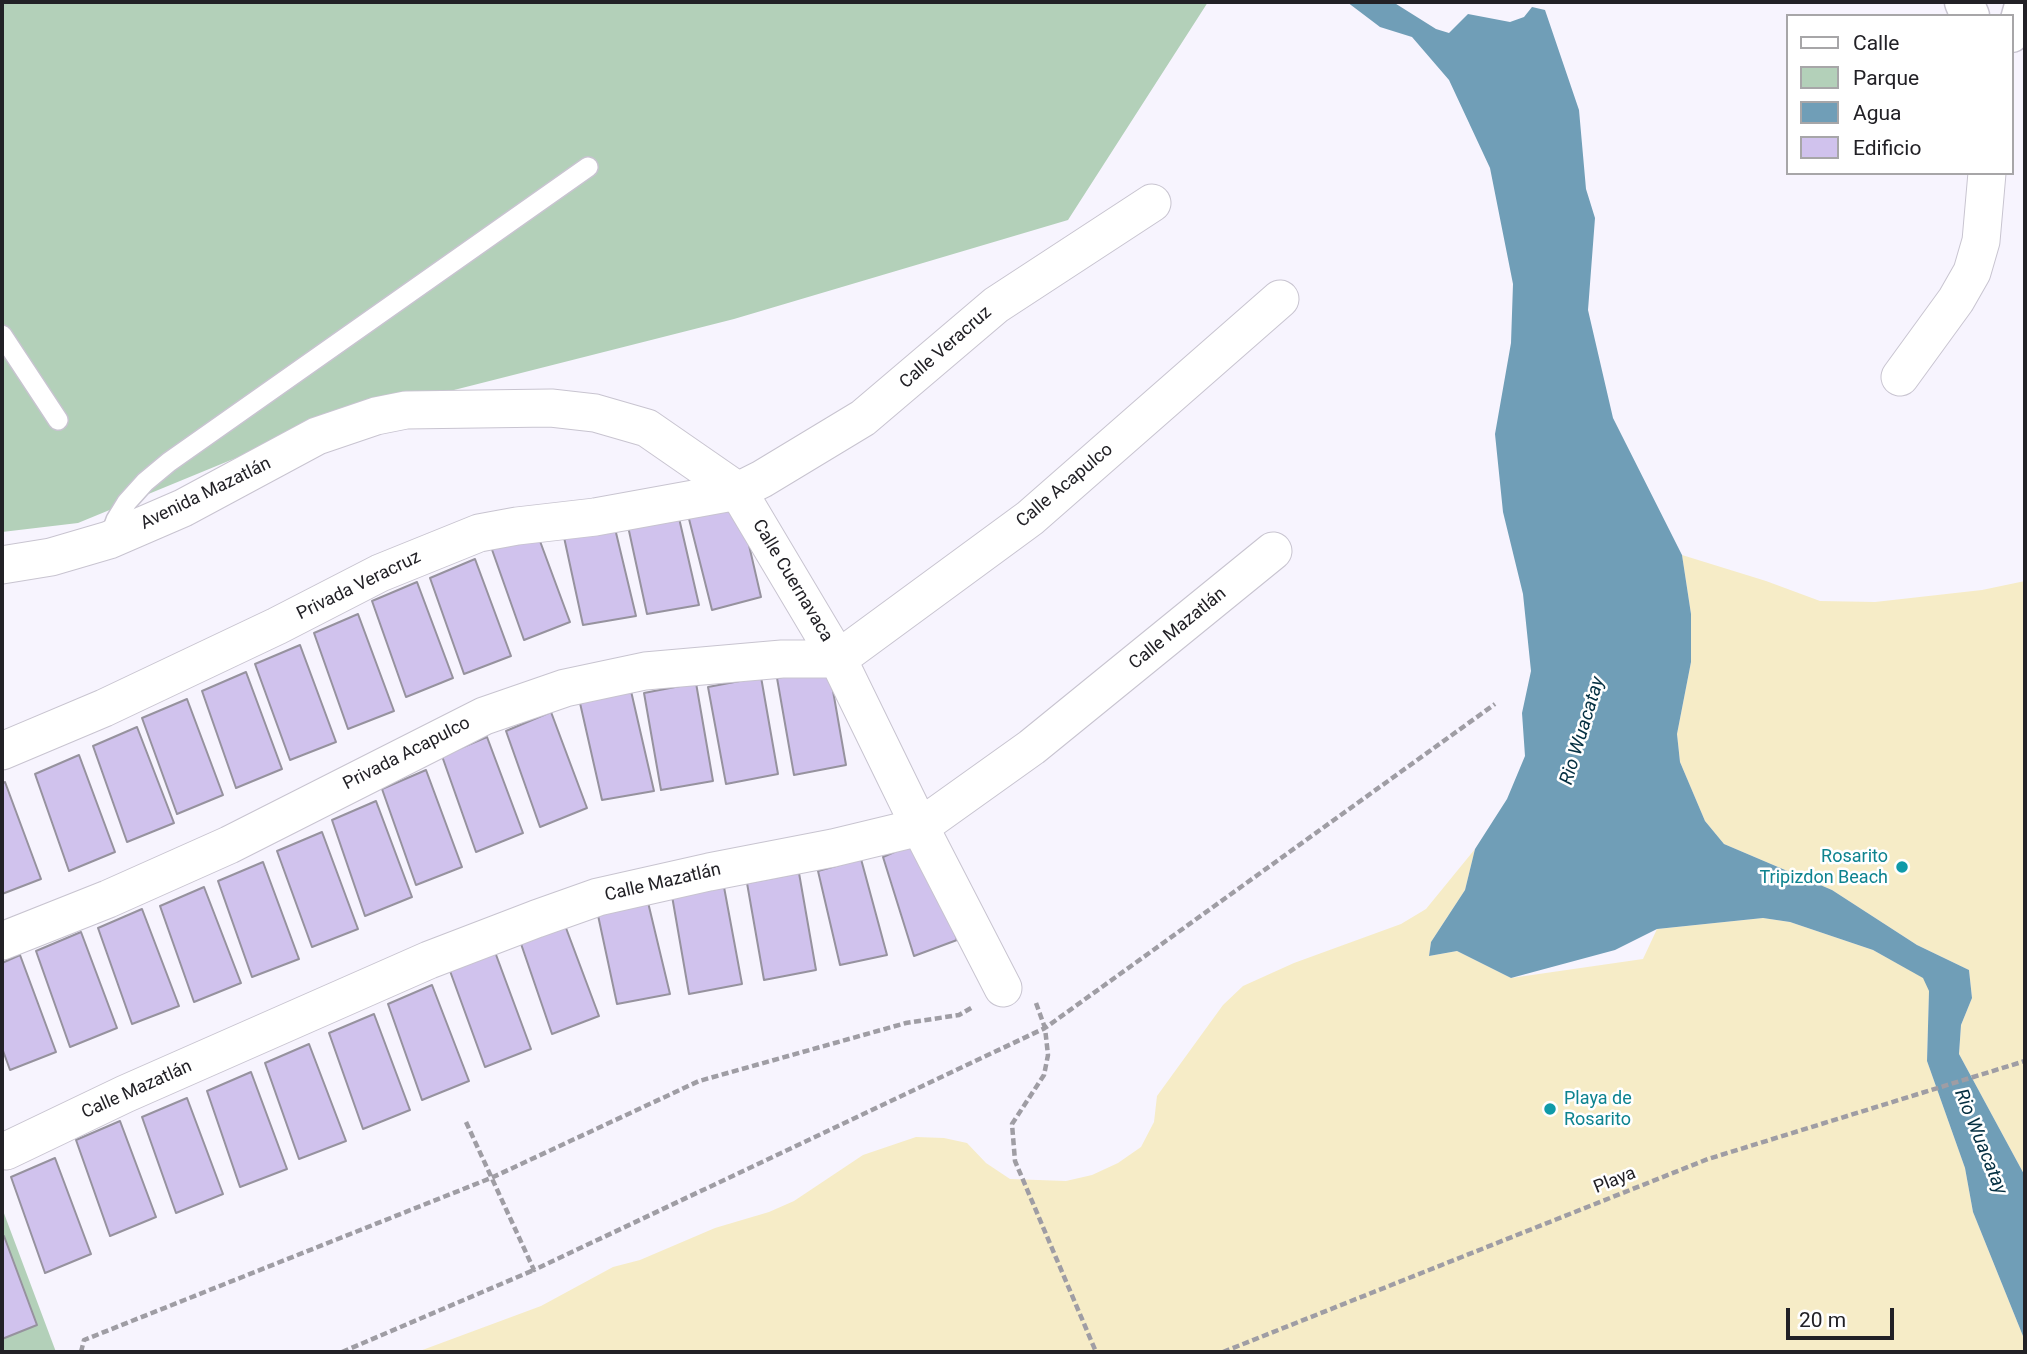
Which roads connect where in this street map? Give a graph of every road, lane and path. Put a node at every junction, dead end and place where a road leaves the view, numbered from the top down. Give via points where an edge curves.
1 (2025, 2) edge
2 (2013, 30) edge
3 (588, 167) dead end
4 (1987, 175) edge
5 (1152, 202) dead end
6 (1280, 299) dead end
7 (2, 335) edge
8 (1900, 377) dead end
9 (406, 410) joint
10 (58, 420) dead end
11 (738, 491) junction
12 (109, 540) junction
13 (1273, 551) dead end
14 (2, 565) edge
15 (838, 659) junction
16 (1495, 704) dead end
17 (2, 751) edge
18 (920, 827) junction
19 (2, 941) edge
20 (1003, 988) junction
21 (1045, 1028) junction
22 (2025, 1061) edge
23 (466, 1122) dead end
24 (6, 1151) dead end
25 (491, 1178) junction
26 (534, 1270) junction
27 (81, 1352) edge
28 (342, 1352) edge
29 (1096, 1352) edge
30 (1223, 1352) edge

1 - 2 street
3 - 12 lane via 169,462 127,502
4 - 8 street via 1981,241 1972,272
5 - 11 street, Calle Veracruz via 996,305 863,418
6 - 15 street, Calle Acapulco via 1030,518
7 - 10 lane
9 - 11 street, Calle Cuernavaca via 551,408 622,419 647,428
9 - 12 street, Avenida Mazatlán via 317,436 183,508
11 - 15 street, Calle Cuernavaca
11 - 17 street, Privada Veracruz via 479,533 380,573 104,708
12 - 14 street, Avenida Mazatlán
13 - 18 street, Calle Mazatlán via 1032,747
15 - 18 street, Calle Cuernavaca
15 - 19 street, Privada Acapulco via 645,671 565,688 484,716 229,845
16 - 21 path
18 - 20 street, Calle Cuernavaca
18 - 24 street, Calle Mazatlán via 598,897 429,960
20 - 21 path via 1036,1003
20 - 25 path via 959,1015 906,1023 699,1081
21 - 26 path
21 - 29 path via 1048,1055 1044,1075 1012,1124 1015,1161
22 - 30 path, Playa via 1708,1159
23 - 25 path
25 - 26 path
25 - 27 path via 84,1340
26 - 28 path

